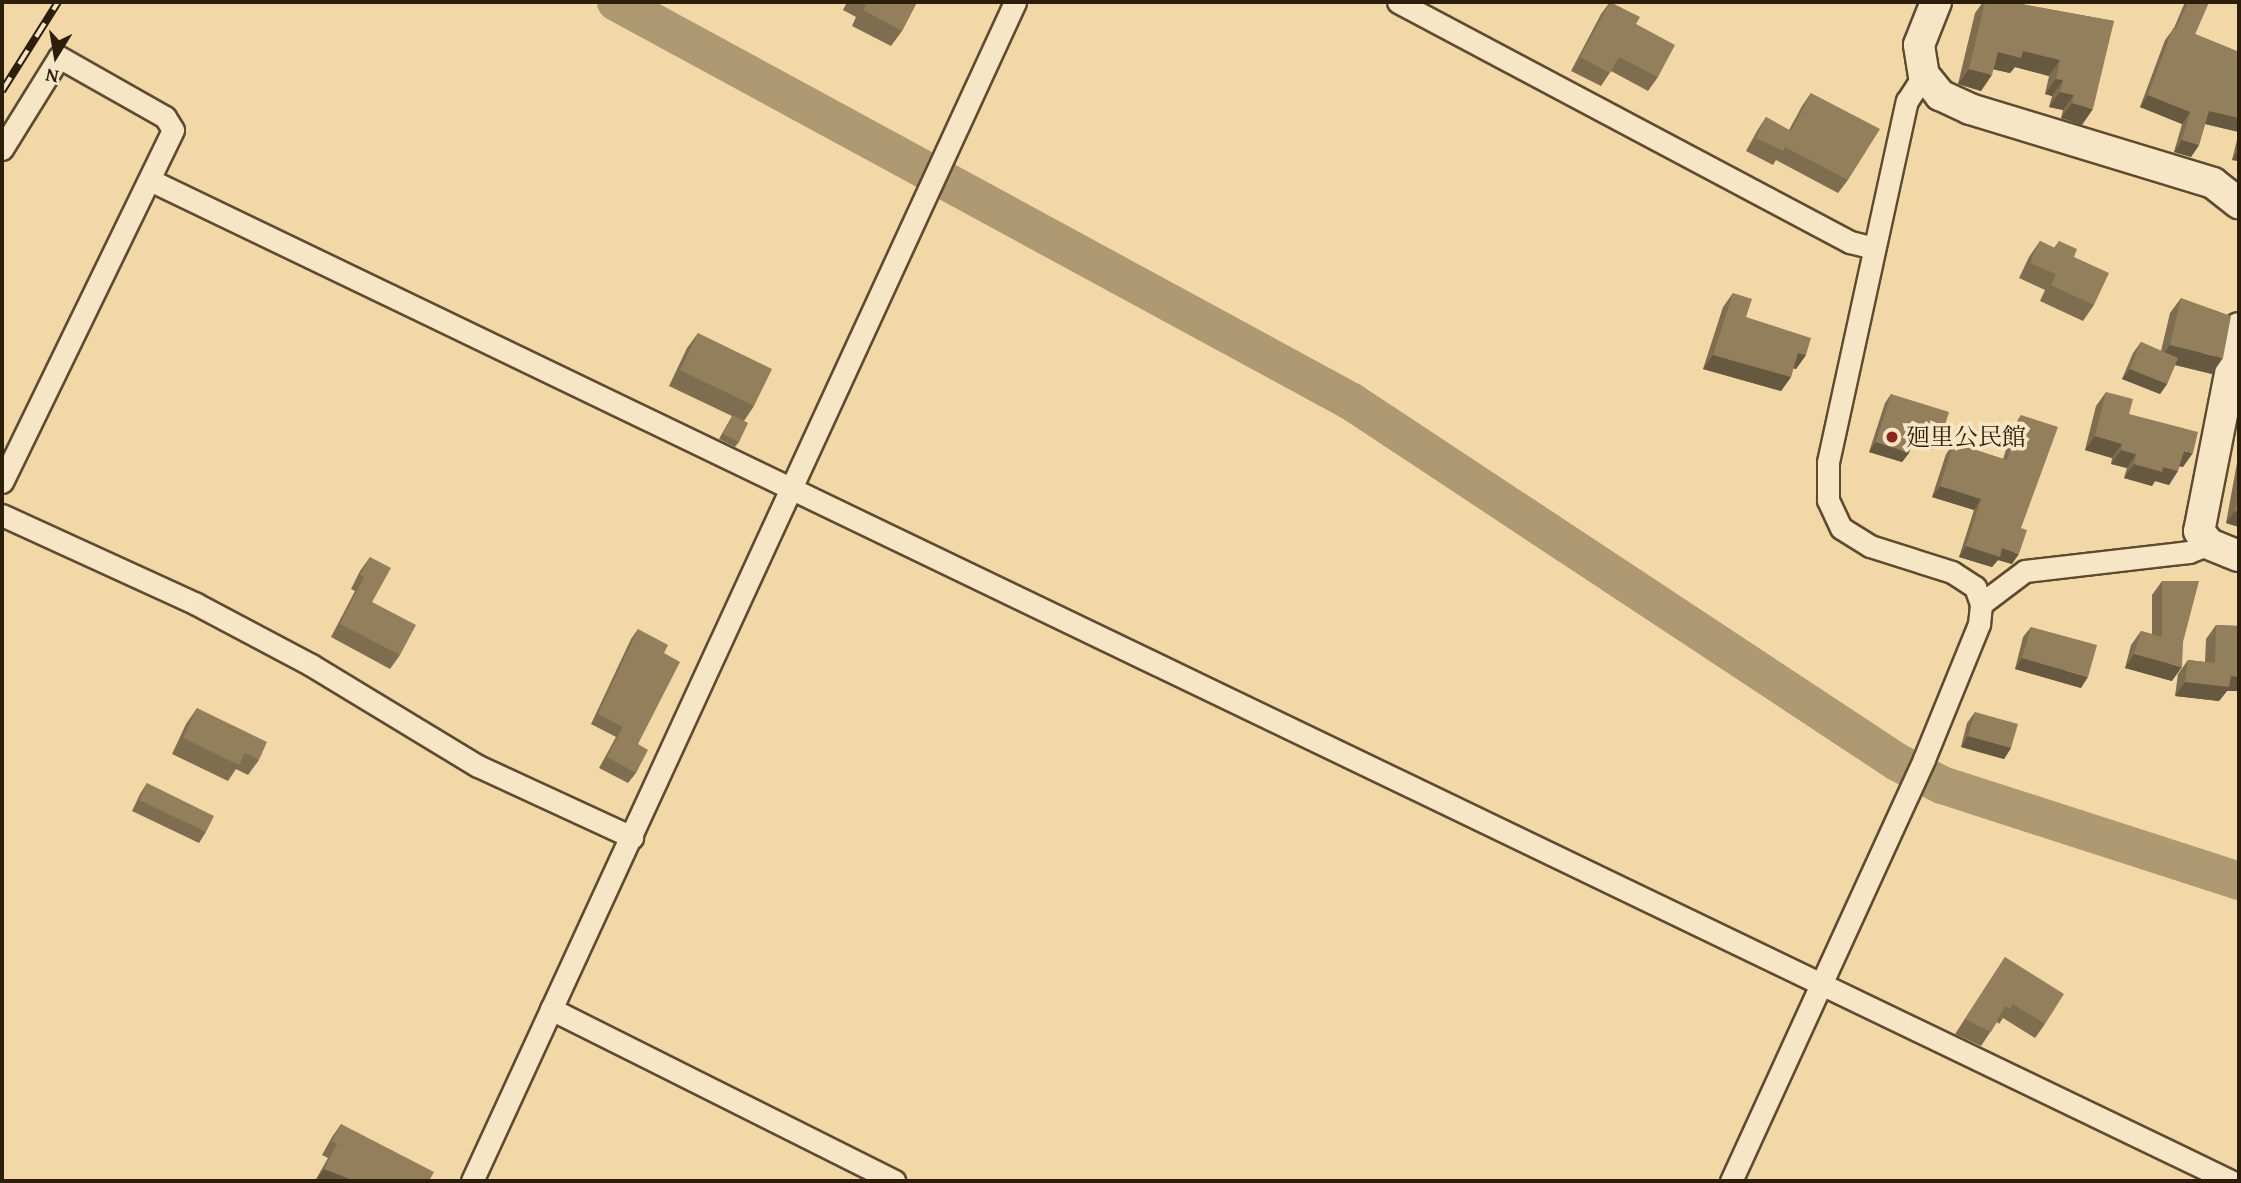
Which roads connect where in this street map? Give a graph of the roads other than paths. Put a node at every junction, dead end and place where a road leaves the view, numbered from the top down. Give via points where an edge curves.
1 (1015, 2) edge
2 (1398, 2) edge
3 (1936, 2) edge
4 (1924, 75) junction
5 (2, 149) edge
6 (152, 181) junction
7 (2239, 201) edge
8 (1874, 248) junction
9 (2239, 328) edge
10 (2, 482) edge
11 (791, 490) junction
12 (2, 515) edge
13 (2208, 544) junction
14 (2239, 556) edge
15 (1981, 604) junction
16 (632, 837) junction
17 (1821, 985) junction
18 (551, 1009) junction
19 (472, 1181) edge
20 (894, 1181) edge
21 (1731, 1181) edge
22 (2231, 1181) edge

1 - 11 street
2 - 8 street via 1850,242
3 - 4 street via 1919,45
4 - 7 street via 1940,95 1970,109 2213,183
4 - 8 street via 1907,101
5 - 6 street via 59,57 165,117 173,130
6 - 10 street via 144,188
6 - 11 street
8 - 15 street via 1828,463 1828,500 1842,528 1870,546 1952,572 1975,587
9 - 13 street via 2200,517 2199,531
11 - 16 street
11 - 17 street
12 - 16 street via 196,604 311,665 478,766
13 - 14 street
13 - 15 street via 2189,552 2025,571
15 - 17 street via 1979,624 1924,759
16 - 18 street
17 - 21 street
17 - 22 street
18 - 19 street
18 - 20 street

